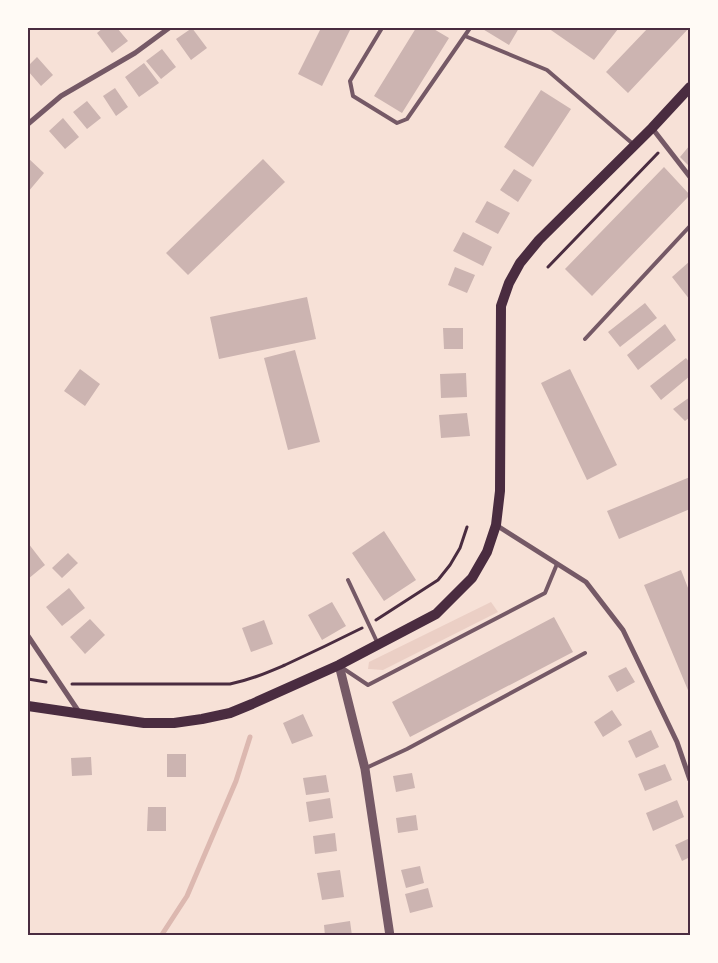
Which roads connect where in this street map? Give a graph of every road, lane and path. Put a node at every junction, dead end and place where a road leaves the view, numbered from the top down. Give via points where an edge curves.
1 (169, 28) edge
2 (382, 28) edge
3 (470, 28) edge
4 (466, 36) junction
5 (690, 87) edge
6 (28, 124) edge
7 (652, 128) junction
8 (666, 145) junction
9 (635, 146) junction
10 (690, 177) edge
11 (690, 226) edge
12 (548, 267) dead end
13 (586, 339) dead end
14 (496, 525) junction
15 (468, 528) dead end
16 (557, 564) junction
17 (348, 580) dead end
18 (369, 624) junction
19 (28, 636) edge
20 (378, 644) junction
21 (585, 653) dead end
22 (339, 665) junction
23 (28, 679) edge
24 (60, 683) junction
25 (28, 706) edge
26 (80, 714) junction
27 (365, 769) junction
28 (690, 780) edge
29 (390, 936) edge

1 - 6 street via 135,53 60,96
2 - 4 lane via 350,81 353,96 397,123 407,119
3 - 4 lane
4 - 9 lane via 547,70
5 - 7 main road
7 - 8 street
7 - 9 main road
8 - 10 street
8 - 12 path
9 - 14 main road via 539,240 509,283 501,306 500,491
11 - 13 lane
14 - 16 street
14 - 20 main road via 472,578 436,614
15 - 18 path via 456,554 438,580
16 - 22 lane via 545,593 368,685
16 - 28 street via 586,582 623,630 677,742
17 - 18 lane
18 - 20 lane
18 - 24 path via 242,682
19 - 24 street
20 - 22 main road
21 - 27 lane
22 - 26 main road via 230,713 202,719 144,723
22 - 27 street
23 - 24 path
24 - 26 street
25 - 26 main road
27 - 29 street

